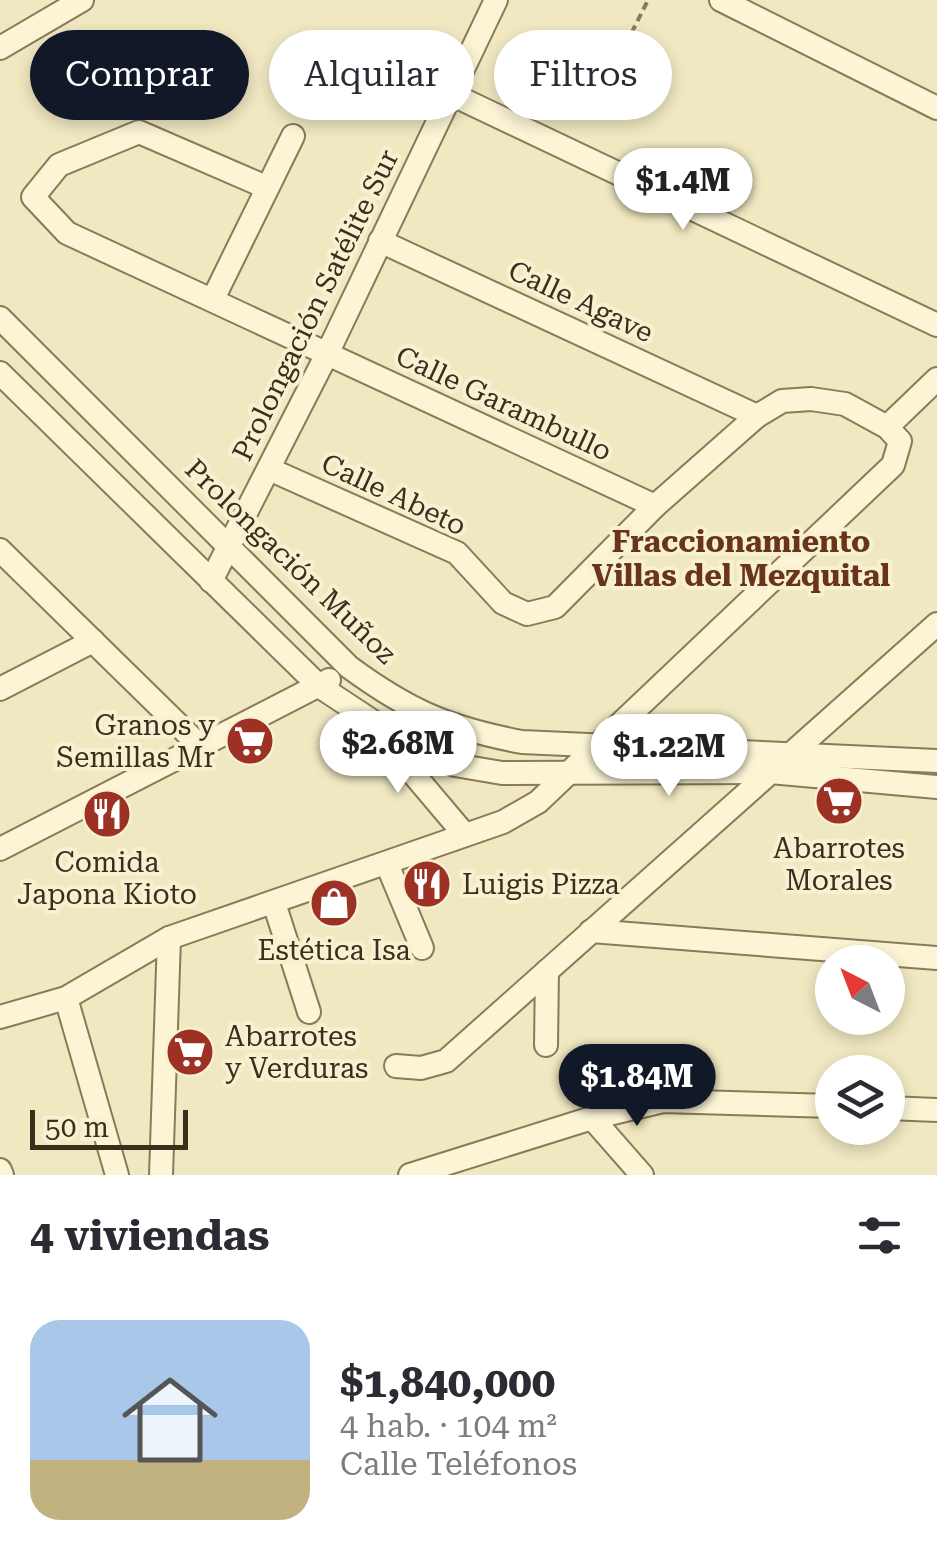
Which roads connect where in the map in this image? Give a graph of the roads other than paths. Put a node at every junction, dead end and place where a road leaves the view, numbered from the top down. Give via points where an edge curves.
1 (82, 0) edge
2 (496, 0) edge
3 (720, 0) edge
4 (474, 46) edge
5 (0, 48) edge
6 (474, 105) edge
7 (937, 108) edge
8 (438, 120) edge
9 (293, 136) dead end
10 (266, 187) junction
11 (380, 241) junction
12 (213, 299) junction
13 (0, 318) edge
14 (937, 325) edge
15 (327, 354) junction
16 (0, 373) edge
17 (937, 380) edge
18 (757, 416) junction
19 (888, 427) junction
20 (269, 469) junction
21 (655, 506) junction
22 (231, 545) junction
23 (0, 550) edge
24 (211, 581) junction
25 (937, 624) edge
26 (93, 642) junction
27 (349, 667) junction
28 (319, 686) junction
29 (0, 689) edge
30 (372, 723) junction
31 (594, 745) junction
32 (201, 746) junction
33 (792, 754) junction
34 (937, 761) edge
35 (770, 772) junction
36 (567, 774) junction
37 (937, 787) edge
38 (465, 835) junction
39 (0, 849) edge
40 (386, 864) junction
41 (274, 903) junction
42 (592, 931) junction
43 (169, 938) junction
44 (422, 948) dead end
45 (937, 958) edge
46 (547, 971) junction
47 (66, 998) junction
48 (309, 1012) dead end
49 (0, 1018) edge
50 (546, 1045) dead end
51 (396, 1066) dead end
52 (815, 1105) edge
53 (905, 1109) edge
54 (937, 1110) edge
55 (592, 1118) junction
56 (448, 1170) edge
57 (117, 1175) edge
58 (161, 1175) edge
59 (410, 1175) edge
60 (642, 1175) edge

1 - 5 street
2 - 4 street, Prolongación Satélite Sur
3 - 7 street
6 - 14 street
8 - 11 street, Prolongación Satélite Sur
9 - 10 street
10 - 12 street
10 - 12 street via 139,132 58,165 32,197 68,233
11 - 15 street, Prolongación Satélite Sur
11 - 18 street, Calle Agave
12 - 15 street, Calle Garambullo
13 - 22 street, Prolongación Muñoz
15 - 20 street, Prolongación Satélite Sur
15 - 21 street, Calle Garambullo
16 - 24 street
17 - 19 street
18 - 19 street via 782,401 811,399 845,404
18 - 21 street, Calle Abeto
19 - 31 street via 900,442 893,465
20 - 21 street, Calle Abeto via 457,553 503,603 527,614 555,607
20 - 22 street, Prolongación Satélite Sur
22 - 24 street, Prolongación Satélite Sur
22 - 27 street, Prolongación Muñoz
23 - 26 street
24 - 28 street
25 - 33 street
26 - 29 street
26 - 32 street
27 - 28 street
27 - 31 street, Prolongación Muñoz via 396,701 476,733
28 - 30 street
28 - 32 street
30 - 36 street via 455,765
30 - 38 street
31 - 33 street, Prolongación Muñoz
31 - 36 street
32 - 39 street
33 - 34 street, Prolongación Muñoz
33 - 35 street
35 - 36 street
35 - 37 street
35 - 42 street
36 - 38 street via 538,802
38 - 40 street
40 - 41 street
40 - 44 street
41 - 43 street
41 - 48 street
42 - 45 street
42 - 46 street
43 - 47 street
43 - 58 street
46 - 50 street
46 - 51 street via 446,1061
47 - 49 street
47 - 57 street
52 - 55 street via 662,1100
53 - 54 street
55 - 56 street
55 - 60 street
56 - 59 street

